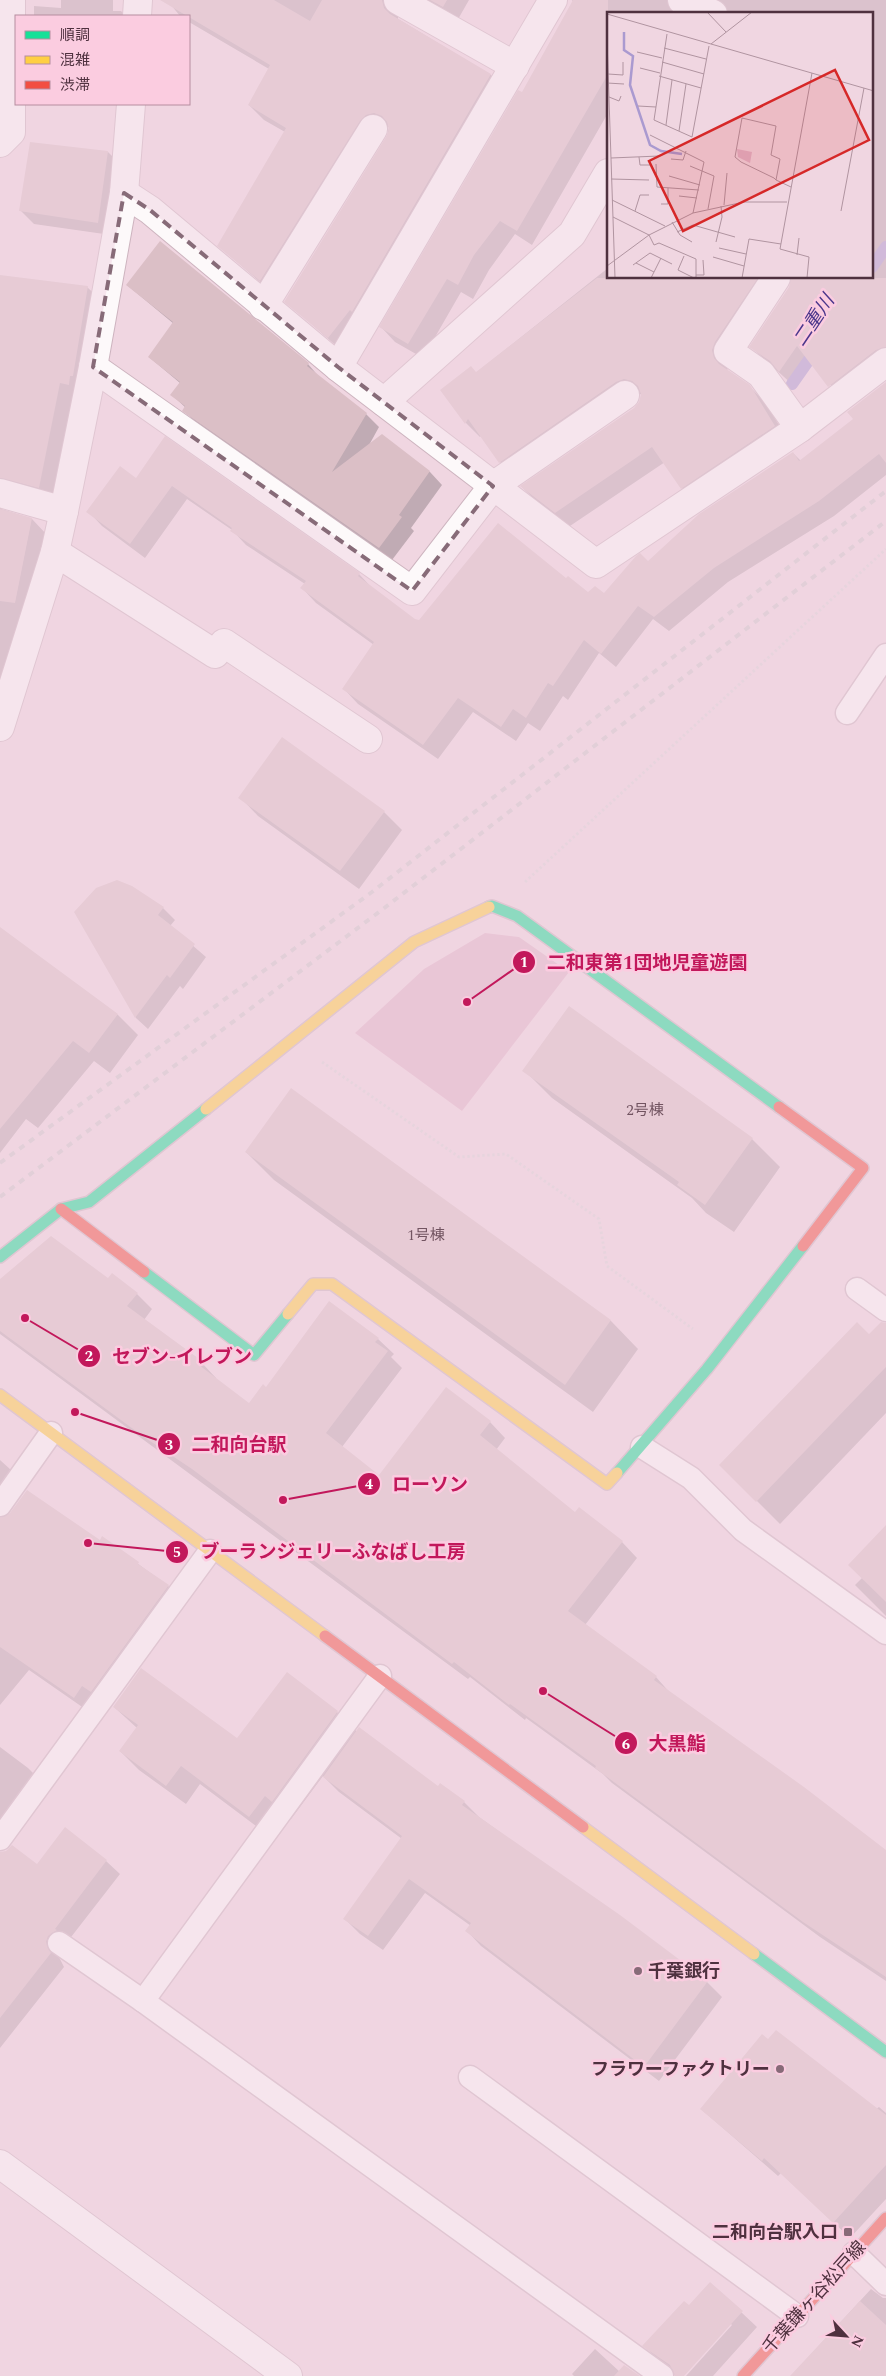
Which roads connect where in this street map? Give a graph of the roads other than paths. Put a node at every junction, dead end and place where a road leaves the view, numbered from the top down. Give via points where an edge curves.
1 (11, 0) edge
2 (138, 0) edge
3 (398, 0) edge
4 (552, 0) edge
5 (682, 0) edge
6 (709, 12) edge
7 (137, 15) edge
8 (515, 66) junction
9 (131, 105) edge
10 (374, 129) dead end
11 (0, 143) edge
12 (607, 175) edge
13 (124, 193) junction
14 (775, 279) edge
15 (263, 306) junction
16 (886, 362) edge
17 (338, 366) junction
18 (93, 367) junction
19 (625, 396) dead end
20 (384, 402) junction
21 (800, 428) junction
22 (494, 486) junction
23 (0, 493) edge
24 (64, 511) junction
25 (55, 552) junction
26 (885, 659) edge
27 (847, 713) dead end
28 (0, 727) edge
29 (368, 739) dead end
30 (61, 1209) junction
31 (0, 1257) edge
32 (857, 1289) dead end
33 (886, 1310) edge
34 (0, 1395) edge
35 (51, 1433) junction
36 (642, 1447) junction
37 (0, 1505) edge
38 (210, 1551) junction
39 (886, 1633) edge
40 (380, 1676) junction
41 (0, 1839) edge
42 (59, 1943) dead end
43 (143, 2001) junction
44 (886, 2052) edge
45 (470, 2077) dead end
46 (0, 2164) edge
47 (886, 2218) edge
48 (854, 2253) junction
49 (886, 2284) edge
50 (797, 2316) junction
51 (288, 2376) edge
52 (662, 2376) edge
53 (743, 2376) edge

1 - 11 street via 11,132
2 - 7 street
3 - 8 street
4 - 8 street
5 - 6 street
8 - 17 street
9 - 13 street
10 - 15 street
12 - 20 street via 572,234
13 - 15 street via 150,210
13 - 18 street
14 - 21 street via 728,351 761,374
15 - 17 street
16 - 21 street
17 - 20 street
18 - 22 street via 412,591
18 - 24 street
19 - 22 street
20 - 22 street
21 - 22 street via 596,564
23 - 24 street
24 - 25 street
25 - 28 street
25 - 29 street via 215,654 224,644
26 - 27 lane
30 - 31 street
30 - 36 street via 254,1356 313,1284 332,1284 608,1484
30 - 36 street via 89,1202 414,942 492,906 517,916 862,1168
32 - 33 lane
34 - 35 street
35 - 37 lane
35 - 38 street
36 - 39 lane via 691,1478 743,1530
38 - 40 street
38 - 41 lane
40 - 43 lane
40 - 44 street
42 - 43 lane
43 - 52 lane
45 - 50 lane
46 - 51 street
47 - 48 street, 千葉鎌ヶ谷松戸線
48 - 49 lane
48 - 50 street, 千葉鎌ヶ谷松戸線
50 - 53 street, 千葉鎌ヶ谷松戸線

